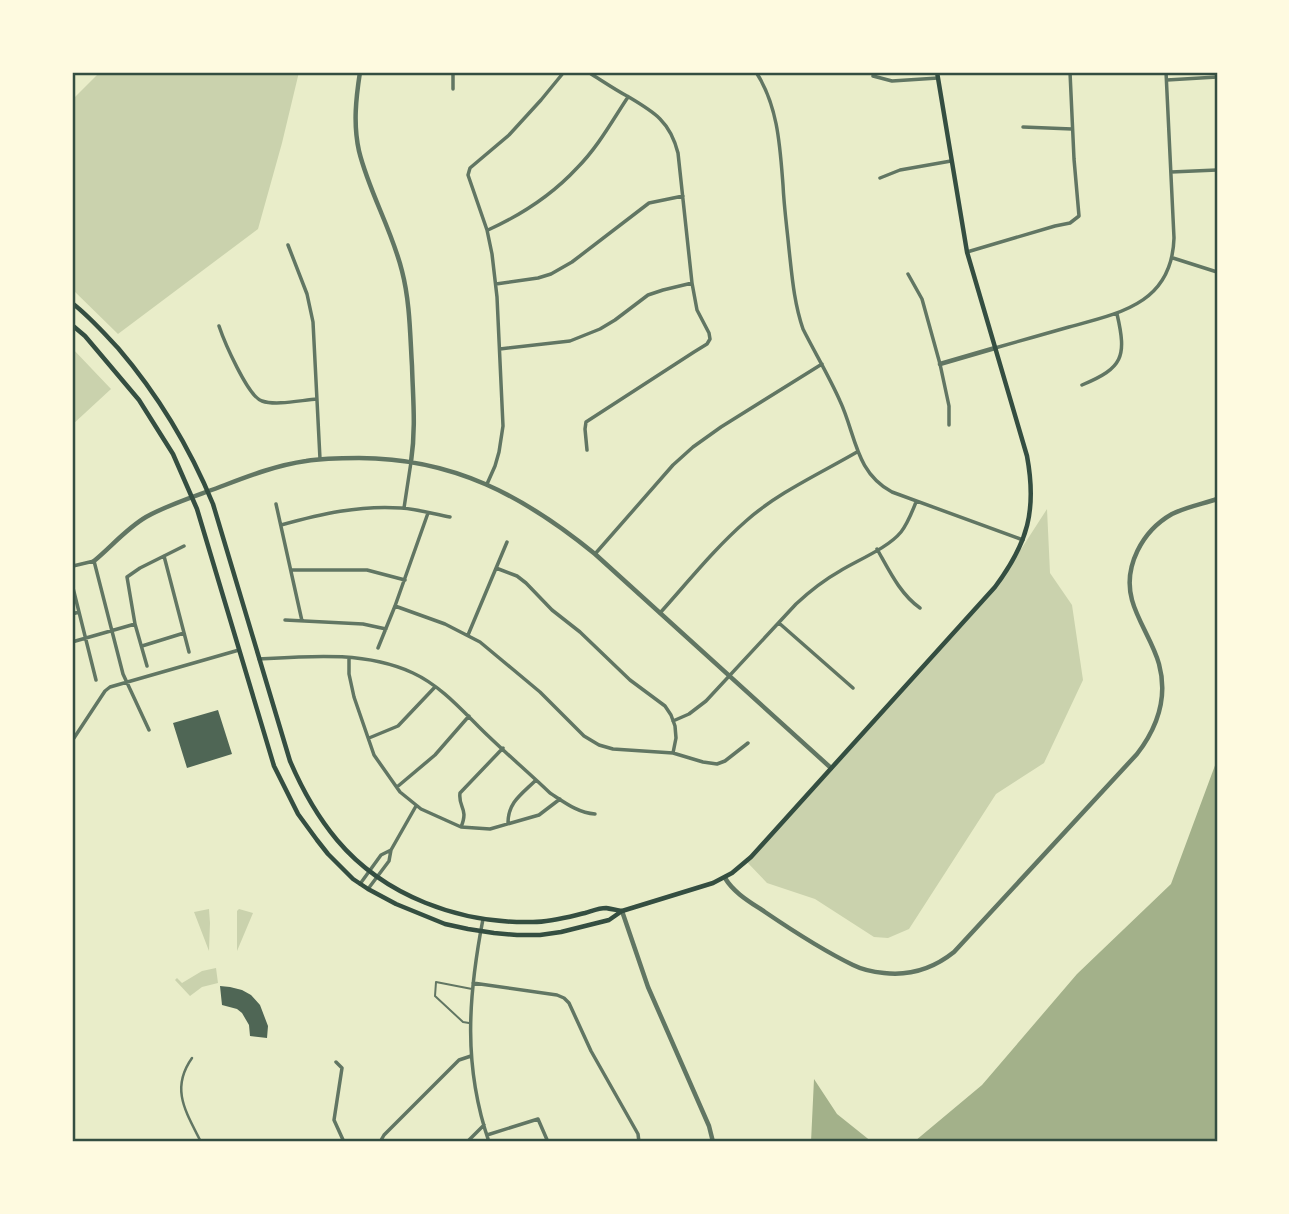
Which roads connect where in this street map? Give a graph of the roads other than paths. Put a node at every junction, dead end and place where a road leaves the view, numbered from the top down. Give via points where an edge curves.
1 (360, 72) edge
2 (453, 72) edge
3 (564, 72) edge
4 (589, 72) edge
5 (756, 72) edge
6 (1070, 72) edge
7 (1166, 72) edge
8 (937, 75) edge
9 (873, 76) dead end
10 (1217, 77) edge
11 (1166, 80) junction
12 (453, 89) dead end
13 (628, 97) junction
14 (1023, 127) dead end
15 (1072, 129) junction
16 (951, 161) junction
17 (1217, 170) edge
18 (1171, 172) junction
19 (880, 178) dead end
20 (682, 197) junction
21 (487, 230) junction
22 (288, 245) dead end
23 (967, 252) junction
24 (1172, 258) junction
25 (1217, 272) edge
26 (908, 274) dead end
27 (692, 283) junction
28 (496, 285) junction
29 (72, 303) edge
30 (1117, 314) junction
31 (72, 325) edge
32 (219, 326) dead end
33 (995, 348) junction
34 (500, 349) junction
35 (940, 364) junction
36 (822, 365) junction
37 (1082, 385) dead end
38 (317, 398) junction
39 (949, 425) dead end
40 (587, 450) dead end
41 (858, 452) junction
42 (320, 459) junction
43 (411, 462) junction
44 (487, 484) junction
45 (207, 491) junction
46 (192, 496) junction
47 (1217, 499) edge
48 (916, 502) junction
49 (276, 504) dead end
50 (404, 508) junction
51 (428, 513) junction
52 (450, 517) dead end
53 (281, 525) junction
54 (1023, 540) junction
55 (507, 542) dead end
56 (184, 546) dead end
57 (877, 549) junction
58 (595, 554) junction
59 (164, 556) junction
60 (93, 561) junction
61 (72, 567) edge
62 (496, 568) junction
63 (291, 570) junction
64 (405, 580) junction
65 (73, 588) edge
66 (396, 606) junction
67 (920, 608) dead end
68 (79, 611) junction
69 (660, 613) junction
70 (72, 614) edge
71 (285, 620) dead end
72 (302, 621) junction
73 (779, 623) junction
74 (135, 624) junction
75 (386, 629) junction
76 (112, 631) junction
77 (184, 634) junction
78 (468, 635) junction
79 (85, 638) junction
80 (72, 642) edge
81 (141, 646) junction
82 (378, 648) dead end
83 (239, 650) junction
84 (190, 652) dead end
85 (349, 658) junction
86 (259, 659) junction
87 (147, 666) dead end
88 (731, 676) junction
89 (96, 680) dead end
90 (127, 683) junction
91 (435, 687) junction
92 (853, 688) dead end
93 (469, 716) junction
94 (673, 720) junction
95 (149, 730) dead end
96 (369, 738) junction
97 (72, 741) edge
98 (748, 743) dead end
99 (503, 748) junction
100 (673, 753) junction
101 (831, 768) junction
102 (536, 780) junction
103 (397, 787) junction
104 (560, 799) junction
105 (416, 806) junction
106 (595, 814) dead end
107 (508, 824) junction
108 (461, 827) junction
109 (391, 850) junction
110 (370, 871) junction
111 (377, 877) junction
112 (724, 878) junction
113 (360, 884) junction
114 (368, 889) junction
115 (622, 911) junction
116 (484, 919) junction
117 (481, 931) junction
118 (473, 986) junction
119 (470, 1023) junction
120 (471, 1056) junction
121 (192, 1058) dead end
122 (336, 1062) dead end
123 (484, 1125) junction
124 (487, 1136) junction
125 (201, 1142) edge
126 (344, 1142) edge
127 (380, 1142) edge
128 (467, 1142) edge
129 (489, 1142) edge
130 (548, 1142) edge
131 (639, 1142) edge
132 (713, 1142) edge

1 - 43 street via 356,110 359,151 407,290 415,420
2 - 12 street
3 - 21 street via 509,135 470,168 468,179
4 - 13 street
5 - 36 street via 776,118 799,315
6 - 15 street
7 - 11 street
8 - 9 street via 892,81
8 - 16 main road
10 - 11 street
11 - 18 street
13 - 20 street via 657,115 675,138
13 - 21 street via 574,172 536,203
14 - 15 street
15 - 23 street via 1079,216 1070,223
16 - 19 street
16 - 23 main road
17 - 18 street
18 - 24 street
20 - 27 street
20 - 28 street via 649,203 551,274
21 - 28 street
22 - 38 street via 311,308
23 - 33 main road
24 - 25 street
24 - 30 street via 1150,295
26 - 35 street via 922,299
27 - 34 street via 648,295 600,329 570,341
27 - 40 street via 697,310 709,333 707,344 586,422
28 - 34 street
29 - 45 main road via 98,326 154,392
30 - 33 street
30 - 37 street via 1123,347 1118,362 1104,376
31 - 46 main road via 139,400 173,454
32 - 38 street via 233,361 260,401
33 - 35 street
33 - 54 main road via 1030,472 1030,520
34 - 44 street via 501,447
35 - 39 street
36 - 41 street via 844,408
36 - 58 street via 693,447
38 - 42 street
41 - 48 street via 877,482
41 - 69 street via 745,521
42 - 43 street
42 - 45 street via 261,472
43 - 44 street
43 - 50 street
44 - 58 street via 544,515
45 - 46 street
45 - 86 main road
46 - 60 street via 145,518
46 - 83 main road
47 - 112 street via 1163,520 1146,536 1132,565 1131,598 1161,677 1159,713 1146,743 947,957 903,974 863,969 790,930
48 - 54 street
48 - 57 street via 898,535
49 - 53 street
50 - 51 street
50 - 53 street via 343,510
51 - 52 street
51 - 64 street
53 - 63 street
54 - 101 main road via 995,587
55 - 62 street
56 - 59 street
57 - 67 street via 909,601
57 - 73 street via 811,591
58 - 69 street
59 - 74 street via 127,577
59 - 77 street
60 - 61 street
60 - 76 street
62 - 78 street
62 - 94 street via 526,583 660,702
63 - 64 street via 367,570
63 - 72 street
64 - 66 street
65 - 68 street
66 - 75 street
66 - 78 street
68 - 70 street
68 - 79 street
69 - 88 street
71 - 72 street
72 - 75 street
73 - 88 street
73 - 92 street
74 - 76 street
74 - 81 street
75 - 82 street
76 - 79 street
76 - 90 street
77 - 81 street
77 - 84 street
78 - 100 street via 540,692 591,741 613,749
79 - 80 street
79 - 89 street
81 - 87 street
83 - 90 street
83 - 113 main road via 274,766 289,797 328,854
85 - 86 street
85 - 91 street via 394,666
85 - 96 street via 354,697
86 - 110 main road via 300,784 338,842
88 - 94 street via 698,709
88 - 101 street
90 - 95 street
90 - 97 street via 105,691
91 - 93 street
91 - 96 street via 398,726
93 - 99 street
93 - 103 street via 435,755
94 - 100 street
96 - 103 street via 374,755
98 - 100 street via 717,764
99 - 102 street
99 - 108 street via 460,793 465,816
101 - 112 main road via 759,849
102 - 104 street
102 - 107 street via 512,804
103 - 105 street
104 - 106 street
104 - 107 street via 539,815
105 - 108 street
105 - 109 street
107 - 108 street via 490,829
109 - 110 street via 381,855
109 - 111 street
110 - 111 main road
110 - 113 street
111 - 114 street
111 - 116 main road via 450,912
112 - 115 main road
113 - 114 main road
114 - 117 main road via 445,924
115 - 116 main road via 604,908 539,922
115 - 117 main road via 609,920 540,935
115 - 132 street via 648,987
116 - 117 street
117 - 118 street
118 - 119 street
118 - 119 lane via 436,982 435,996 463,1023
118 - 131 street via 564,998
119 - 120 street
120 - 123 street
120 - 127 street via 459,1060
121 - 125 street via 184,1071 181,1092
122 - 126 street via 342,1068 334,1120
123 - 124 street
123 - 128 street
124 - 129 street
124 - 130 street via 538,1119

